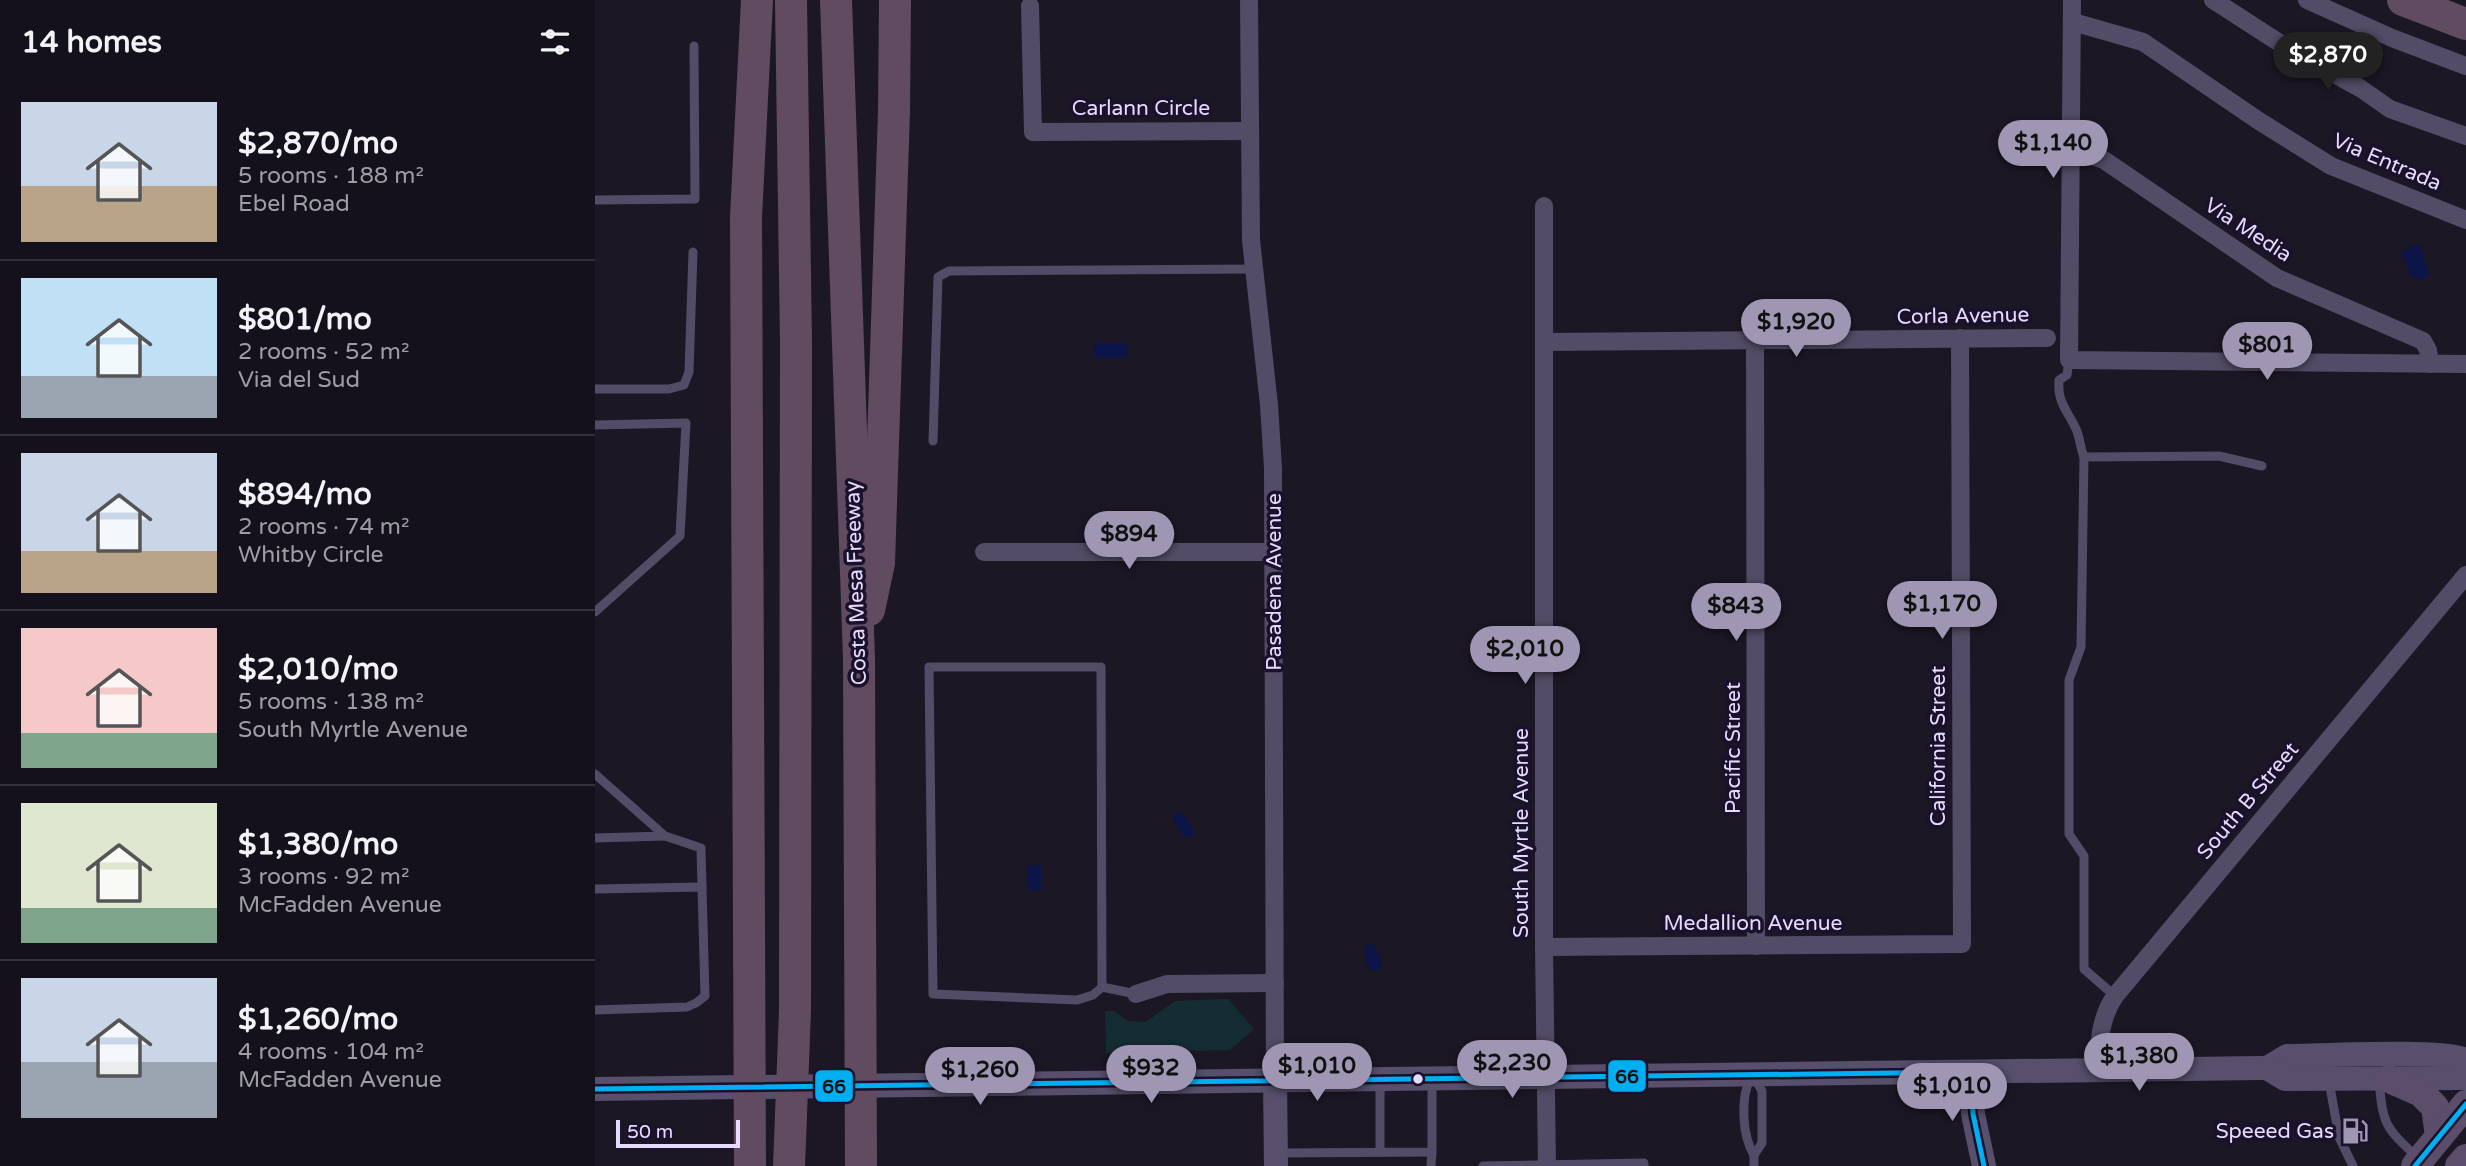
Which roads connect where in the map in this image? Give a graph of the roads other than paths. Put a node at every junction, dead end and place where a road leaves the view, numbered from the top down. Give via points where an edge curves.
1 (739, 0) edge
2 (757, 0) edge
3 (791, 0) edge
4 (807, 0) edge
5 (837, 0) edge
6 (895, 0) edge
7 (1249, 0) edge
8 (2072, 0) edge
9 (2213, 0) edge
10 (2307, 0) edge
11 (2403, 0) edge
12 (1030, 6) dead end
13 (2073, 22) junction
14 (2466, 24) edge
15 (694, 46) dead end
16 (2466, 66) edge
17 (1249, 131) junction
18 (2466, 136) edge
19 (2072, 154) junction
20 (595, 200) edge
21 (1544, 206) dead end
22 (746, 218) junction
23 (2466, 220) edge
24 (693, 252) dead end
25 (1254, 269) junction
26 (1960, 338) junction
27 (2047, 338) dead end
28 (1755, 340) junction
29 (1544, 342) junction
30 (2069, 360) junction
31 (2430, 364) junction
32 (2466, 364) edge
33 (595, 389) edge
34 (595, 425) edge
35 (933, 441) dead end
36 (2084, 457) junction
37 (2262, 466) dead end
38 (984, 552) dead end
39 (1274, 552) junction
40 (2466, 575) edge
41 (595, 612) edge
42 (859, 659) junction
43 (595, 774) edge
44 (665, 836) junction
45 (595, 838) edge
46 (702, 887) junction
47 (595, 889) edge
48 (1962, 944) joint
49 (1756, 946) junction
50 (1544, 947) junction
51 (1275, 984) junction
52 (1102, 987) junction
53 (1136, 994) joint
54 (2115, 996) junction
55 (595, 1010) edge
56 (803, 1013) junction
57 (2466, 1060) edge
58 (2267, 1068) junction
59 (2099, 1071) junction
60 (1971, 1072) junction
61 (1753, 1075) junction
62 (1546, 1077) junction
63 (2466, 1078) edge
64 (1432, 1079) junction
65 (2329, 1079) junction
66 (2384, 1079) junction
67 (1380, 1080) junction
68 (1275, 1081) junction
69 (595, 1089) edge
70 (2466, 1104) edge
71 (2439, 1136) junction
72 (1380, 1152) junction
73 (1432, 1152) junction
74 (1754, 1155) junction
75 (2466, 1158) edge
76 (1276, 1159) edge
77 (2417, 1163) edge
78 (750, 1166) edge
79 (789, 1166) edge
80 (811, 1166) edge
81 (861, 1166) edge
82 (1431, 1166) edge
83 (1483, 1166) edge
84 (1547, 1166) edge
85 (1644, 1166) edge
86 (1753, 1166) edge
87 (1984, 1166) edge
88 (2353, 1166) edge
89 (2459, 1166) edge

1 - 22 highway
2 - 22 highway
3 - 56 highway
4 - 56 highway
5 - 42 highway, Costa Mesa Freeway
6 - 42 highway via 879,564
7 - 17 street, Pasadena Avenue
8 - 13 street
9 - 18 street via 2390,109
10 - 16 street
11 - 14 highway
12 - 17 street, Carlann Circle via 1033,132
13 - 19 street
13 - 23 street, Via Entrada via 2143,43 2331,166
15 - 20 lane via 695,200
17 - 25 street, Pasadena Avenue
19 - 30 street
19 - 31 street, Via Media via 2104,160 2277,278 2423,341
21 - 29 street, South Myrtle Avenue
22 - 78 highway
24 - 33 lane via 689,372 684,385
25 - 35 lane via 949,271 938,277
25 - 39 street, Pasadena Avenue via 1272,436
26 - 27 street, Corla Avenue
26 - 28 street, Corla Avenue
26 - 48 street, California Street
28 - 29 street, Corla Avenue
28 - 49 street, Pacific Street
29 - 50 street, South Myrtle Avenue
30 - 31 street
30 - 36 lane via 2067,375 2059,380 2058,388
31 - 32 street
34 - 41 lane via 686,423 680,536
36 - 37 lane via 2219,456
36 - 54 lane via 2081,647 2069,680 2069,834 2084,856 2084,969
38 - 39 street
39 - 51 street, Pasadena Avenue
40 - 54 street, South B Street
42 - 81 highway, Costa Mesa Freeway
43 - 44 lane
44 - 45 lane
44 - 46 lane via 701,848
46 - 47 lane
46 - 55 lane via 705,996 687,1007
48 - 49 street, Medallion Avenue
49 - 50 street, Medallion Avenue
50 - 62 street, South Myrtle Avenue
51 - 53 street via 1167,984
51 - 68 street, Pasadena Avenue
52 - 52 lane via 1077,1000 933,994 929,667 1101,667
52 - 53 lane
54 - 59 street, South B Street via 2099,1034
56 - 79 highway
56 - 80 highway
57 - 58 main road via 2435,1055 2287,1056
58 - 59 main road
58 - 65 main road via 2285,1079
59 - 60 main road
60 - 61 main road
60 - 87 main road via 1973,1114
61 - 62 main road
61 - 74 lane via 1745,1089 1746,1143
61 - 74 lane via 1762,1091 1762,1143
62 - 64 main road
62 - 84 street, South Myrtle Avenue
63 - 66 main road
64 - 67 main road
64 - 73 lane
65 - 66 main road
65 - 88 lane via 2339,1137
66 - 71 main road via 2421,1093 2435,1107
66 - 77 lane via 2382,1114
67 - 68 main road
67 - 72 lane
68 - 69 main road
68 - 76 main road, Pasadena Avenue
70 - 71 main road
71 - 77 main road
72 - 73 lane
72 - 76 lane
73 - 82 lane
74 - 86 lane
75 - 89 main road
83 - 84 lane
84 - 85 lane

